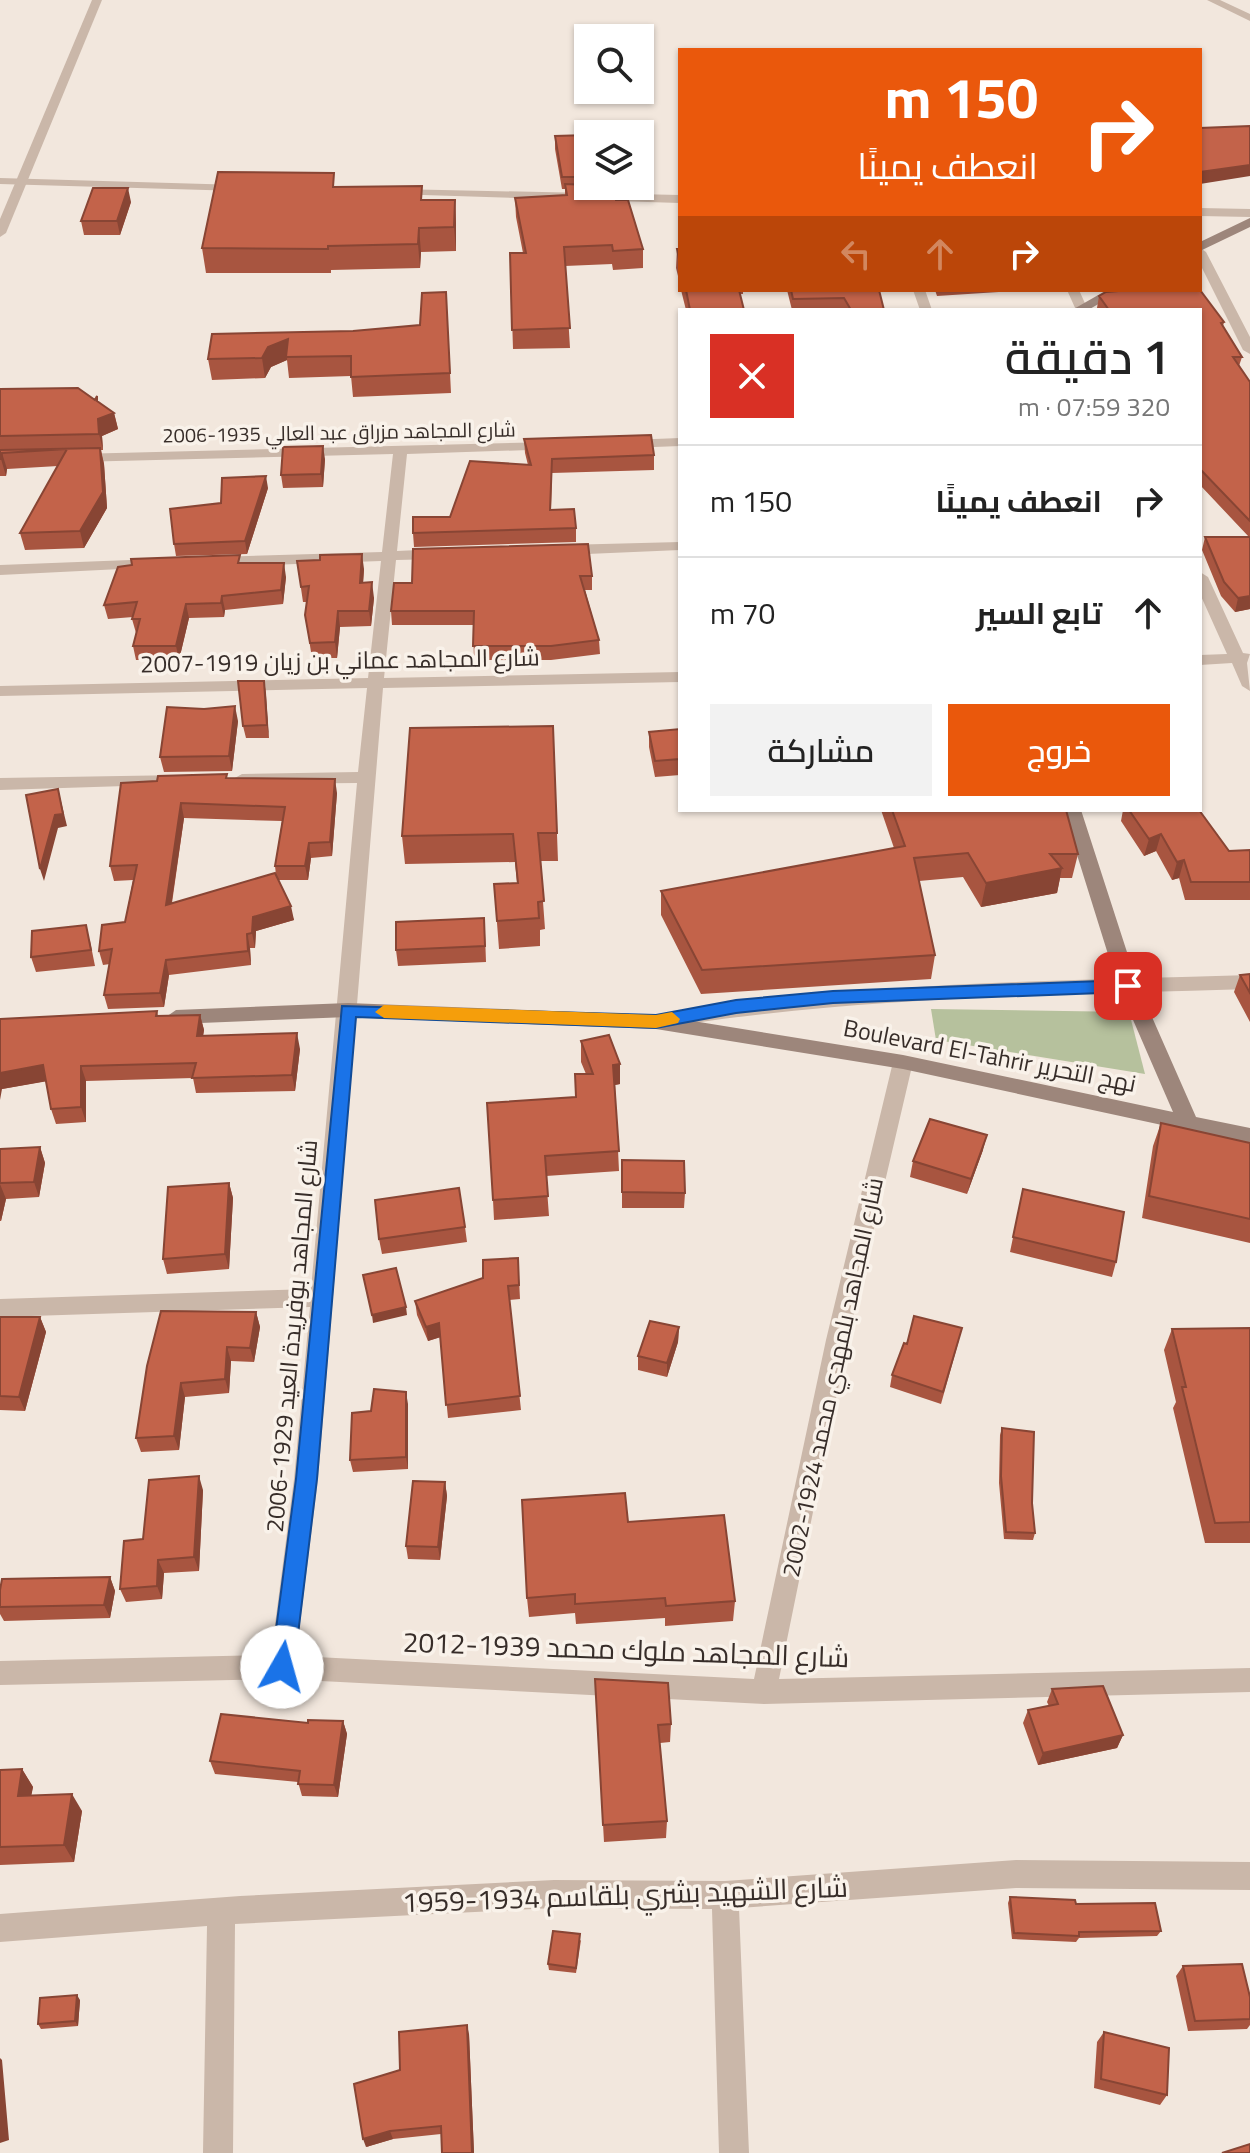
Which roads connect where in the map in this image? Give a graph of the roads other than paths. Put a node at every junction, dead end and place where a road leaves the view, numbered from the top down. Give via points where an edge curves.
1 (97, 0) edge
2 (1212, 0) edge
3 (1250, 18) edge
4 (0, 181) edge
5 (22, 182) junction
6 (259, 188) edge
7 (385, 192) edge
8 (678, 199) edge
9 (1202, 212) edge
10 (1250, 213) edge
11 (1250, 222) edge
12 (0, 233) edge
13 (1202, 249) edge
14 (1202, 254) edge
15 (1113, 292) edge
16 (1082, 308) edge
17 (1250, 350) edge
18 (678, 442) edge
19 (618, 444) edge
20 (571, 446) edge
21 (400, 451) junction
22 (64, 459) edge
23 (678, 546) edge
24 (543, 551) edge
25 (451, 554) edge
26 (390, 556) junction
27 (203, 563) edge
28 (172, 564) edge
29 (0, 570) edge
30 (1202, 581) edge
31 (1244, 658) edge
32 (1202, 660) edge
33 (678, 677) edge
34 (376, 683) junction
35 (1250, 686) edge
36 (0, 691) edge
37 (366, 777) junction
38 (0, 784) edge
39 (1073, 812) edge
40 (1250, 982) edge
41 (1128, 986) junction
42 (348, 1010) junction
43 (158, 1017) edge
44 (656, 1022) junction
45 (903, 1062) junction
46 (1188, 1122) junction
47 (1250, 1136) edge
48 (320, 1298) junction
49 (0, 1308) edge
50 (282, 1667) junction
51 (0, 1673) edge
52 (1250, 1680) edge
53 (764, 1692) junction
54 (1250, 1876) edge
55 (725, 1895) junction
56 (221, 1912) junction
57 (0, 1928) edge
58 (218, 2153) edge
59 (734, 2153) edge

1 - 5 street
2 - 3 street
4 - 5 street
5 - 6 street
5 - 12 street
7 - 8 street
9 - 10 street
11 - 13 main road
14 - 17 street
15 - 16 main road
18 - 19 street
20 - 21 street, شارع المجاهد مزراق عبد العالي 1935-2006
21 - 22 street, شارع المجاهد مزراق عبد العالي 1935-2006
21 - 26 street, شارع المجاهد بوفريدة العيد 1929-2006
23 - 24 street
25 - 26 street
26 - 27 street
26 - 34 street, شارع المجاهد بوفريدة العيد 1929-2006
28 - 29 street
30 - 31 street
31 - 32 street
31 - 35 street
33 - 34 street, شارع المجاهد عماني بن زيان 1919-2007
34 - 36 street, شارع المجاهد عماني بن زيان 1919-2007
34 - 37 street, شارع المجاهد بوفريدة العيد 1929-2006
37 - 38 street
37 - 42 street, شارع المجاهد بوفريدة العيد 1929-2006
39 - 41 main road
40 - 41 street
41 - 44 street via 833,997 736,1006
41 - 46 main road
42 - 43 main road, Boulevard El-Tahrir نهج التحرير
42 - 44 main road, Boulevard El-Tahrir نهج التحرير
42 - 48 street, شارع المجاهد بوفريدة العيد 1929-2006
44 - 45 main road, Boulevard El-Tahrir نهج التحرير
45 - 46 main road, Boulevard El-Tahrir نهج التحرير
45 - 53 street, شارع المجاهد بلمهدي محمد 1924-2002 via 837,1340
46 - 47 main road, Boulevard El-Tahrir نهج التحرير
48 - 49 street
48 - 50 street, شارع المجاهد بوفريدة العيد 1929-2006 via 306,1479
50 - 51 street, شارع المجاهد ملوك محمد 1939-2012
50 - 53 street, شارع المجاهد ملوك محمد 1939-2012
52 - 53 street, شارع المجاهد ملوك محمد 1939-2012
54 - 55 street, شارع الشهيد بشري بلقاسم 1934-1959 via 1016,1874
55 - 56 street, شارع الشهيد بشري بلقاسم 1934-1959 via 554,1894
55 - 59 street
56 - 57 street, شارع الشهيد بشري بلقاسم 1934-1959
56 - 58 street

